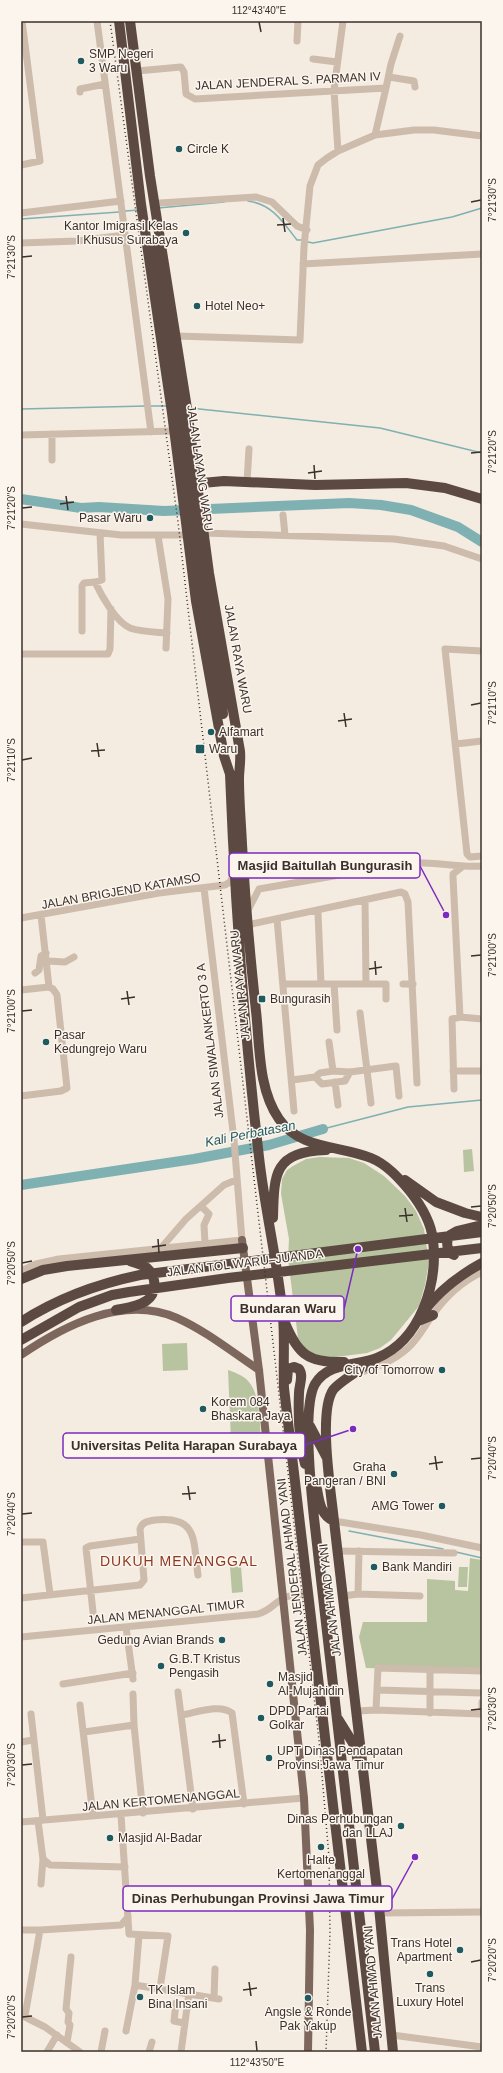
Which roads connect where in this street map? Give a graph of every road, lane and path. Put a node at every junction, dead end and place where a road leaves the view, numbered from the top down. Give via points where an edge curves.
1 (22, 21) edge
2 (97, 21) edge
3 (119, 21) edge
4 (130, 21) edge
5 (298, 21) edge
6 (343, 21) edge
7 (400, 36) dead end
8 (297, 41) dead end
9 (23, 44) edge
10 (313, 59) dead end
11 (337, 62) junction
12 (24, 66) edge
13 (137, 71) junction
14 (388, 77) junction
15 (105, 84) junction
16 (415, 87) dead end
17 (386, 88) junction
18 (334, 90) junction
19 (80, 92) dead end
20 (375, 135) junction
21 (482, 136) edge
22 (338, 151) junction
23 (21, 165) edge
24 (122, 206) junction
25 (150, 206) junction
26 (21, 213) edge
27 (306, 233) junction
28 (125, 235) junction
29 (21, 243) edge
30 (482, 254) edge
31 (303, 264) junction
32 (176, 336) junction
33 (174, 431) junction
34 (151, 432) junction
35 (52, 434) junction
36 (21, 435) edge
37 (249, 449) dead end
38 (52, 460) dead end
39 (194, 461) junction
40 (224, 481) junction
41 (247, 482) junction
42 (197, 484) junction
43 (181, 485) junction
44 (199, 498) junction
45 (183, 499) junction
46 (482, 499) edge
47 (283, 515) dead end
48 (21, 524) edge
49 (100, 533) junction
50 (204, 533) junction
51 (187, 535) junction
52 (285, 535) junction
53 (158, 536) junction
54 (482, 559) edge
55 (94, 582) junction
56 (111, 609) junction
57 (82, 631) dead end
58 (167, 633) junction
59 (166, 648) dead end
60 (482, 651) edge
61 (21, 654) edge
62 (482, 741) edge
63 (456, 744) junction
64 (235, 776) junction
65 (482, 856) edge
66 (482, 866) edge
67 (462, 867) junction
68 (234, 873) junction
69 (225, 885) junction
70 (204, 888) junction
71 (235, 896) junction
72 (365, 900) junction
73 (318, 913) dead end
74 (41, 915) junction
75 (21, 918) edge
76 (277, 918) junction
77 (246, 920) junction
78 (46, 953) junction
79 (74, 957) dead end
80 (48, 961) junction
81 (35, 973) dead end
82 (283, 984) junction
83 (321, 984) junction
84 (334, 984) junction
85 (366, 984) junction
86 (403, 984) dead end
87 (413, 984) junction
88 (49, 987) junction
89 (21, 990) edge
90 (386, 1000) dead end
91 (360, 1013) dead end
92 (460, 1017) junction
93 (482, 1019) edge
94 (337, 1030) dead end
95 (329, 1042) dead end
96 (333, 1070) junction
97 (366, 1070) junction
98 (453, 1071) junction
99 (482, 1071) edge
100 (350, 1072) junction
101 (315, 1077) junction
102 (292, 1080) junction
103 (335, 1082) junction
104 (417, 1083) dead end
105 (454, 1089) dead end
106 (21, 1096) edge
107 (399, 1096) dead end
108 (371, 1103) dead end
109 (338, 1105) dead end
110 (294, 1111) dead end
111 (346, 1151) junction
112 (396, 1175) junction
113 (236, 1180) junction
114 (202, 1206) junction
115 (482, 1217) edge
116 (482, 1225) edge
117 (482, 1232) edge
118 (272, 1234) junction
119 (205, 1243) junction
120 (242, 1244) junction
121 (161, 1248) junction
122 (482, 1248) edge
123 (482, 1254) edge
124 (124, 1260) junction
125 (482, 1264) edge
126 (21, 1271) edge
127 (482, 1272) edge
128 (21, 1280) edge
129 (116, 1310) junction
130 (433, 1315) junction
131 (283, 1318) junction
132 (419, 1319) junction
133 (21, 1322) edge
134 (23, 1339) edge
135 (21, 1355) edge
136 (376, 1359) junction
137 (362, 1362) junction
138 (259, 1370) junction
139 (354, 1376) junction
140 (288, 1416) junction
141 (309, 1424) junction
142 (328, 1460) junction
143 (309, 1462) junction
144 (310, 1477) junction
145 (334, 1521) junction
146 (140, 1539) junction
147 (21, 1542) edge
148 (482, 1548) edge
149 (337, 1551) junction
150 (358, 1551) junction
151 (454, 1553) dead end
152 (198, 1575) dead end
153 (91, 1589) junction
154 (50, 1594) junction
155 (308, 1594) junction
156 (358, 1594) junction
157 (343, 1596) junction
158 (420, 1596) dead end
159 (21, 1598) edge
160 (282, 1599) junction
161 (94, 1612) dead end
162 (126, 1627) junction
163 (21, 1637) edge
164 (430, 1669) junction
165 (482, 1671) edge
166 (63, 1684) dead end
167 (377, 1690) junction
168 (178, 1692) dead end
169 (430, 1692) junction
170 (482, 1693) edge
171 (133, 1694) dead end
172 (482, 1702) edge
173 (80, 1705) dead end
174 (376, 1710) junction
175 (357, 1711) junction
176 (430, 1713) junction
177 (31, 1714) dead end
178 (482, 1714) edge
179 (181, 1715) junction
180 (336, 1716) junction
181 (134, 1725) junction
182 (84, 1732) junction
183 (33, 1740) junction
184 (21, 1742) edge
185 (304, 1798) junction
186 (244, 1804) junction
187 (193, 1809) junction
188 (368, 1811) junction
189 (143, 1813) junction
190 (121, 1815) junction
191 (93, 1816) junction
192 (40, 1820) junction
193 (21, 1822) edge
194 (43, 1859) junction
195 (125, 1867) junction
196 (41, 1884) dead end
197 (482, 1912) edge
198 (380, 1913) junction
199 (128, 1917) junction
200 (21, 1930) edge
201 (40, 1930) junction
202 (139, 1935) junction
203 (71, 1958) dead end
204 (216, 1969) dead end
205 (135, 1985) junction
206 (160, 1988) junction
207 (189, 1993) junction
208 (176, 2003) dead end
209 (23, 2016) edge
210 (184, 2023) junction
211 (105, 2030) dead end
212 (126, 2031) dead end
213 (57, 2035) junction
214 (392, 2035) junction
215 (67, 2042) junction
216 (152, 2042) dead end
217 (482, 2047) edge
218 (47, 2052) edge
219 (80, 2052) edge
220 (101, 2052) edge
221 (149, 2052) edge
222 (181, 2052) edge
223 (308, 2052) edge
224 (362, 2052) edge
225 (375, 2052) edge
226 (393, 2052) edge

1 - 9 street
2 - 15 street
3 - 25 highway via 139,177
4 - 13 highway, JALAN LAYANG WARU
5 - 8 street
6 - 11 street
7 - 14 street, JALAN JENDERAL S. PARMAN IV
9 - 12 street
10 - 11 street
11 - 18 street
12 - 23 street via 40,161
13 - 18 street, JALAN JENDERAL S. PARMAN IV via 181,67 184,72 186,94 195,99
13 - 25 highway, JALAN LAYANG WARU via 150,176
14 - 16 street via 414,81
14 - 17 street, JALAN JENDERAL S. PARMAN IV
15 - 19 street via 84,87
15 - 24 street
17 - 18 street, JALAN JENDERAL S. PARMAN IV
17 - 20 street
18 - 22 street
20 - 21 street via 434,130
20 - 22 street
22 - 27 street via 318,165 310,186
24 - 26 street
24 - 28 street
25 - 27 street via 256,197 272,202
25 - 32 highway, JALAN RAYA WARU
25 - 33 highway, JALAN RAYA WARU
25 - 64 highway, JALAN LAYANG WARU via 203,588 226,705
27 - 31 street
28 - 29 street via 77,241
28 - 34 street
30 - 31 street
31 - 32 street via 300,340
32 - 39 highway, JALAN RAYA WARU
33 - 34 street
33 - 43 highway, JALAN RAYA WARU
34 - 35 street
35 - 36 street
35 - 38 street
37 - 41 street
39 - 40 highway via 206,475
39 - 42 highway, JALAN RAYA WARU
40 - 41 highway
40 - 42 highway
40 - 44 highway via 207,490
41 - 46 highway via 315,485 406,483 445,488
42 - 43 highway
42 - 44 highway, JALAN RAYA WARU
43 - 45 highway, JALAN RAYA WARU
44 - 45 highway via 192,491
44 - 50 highway, JALAN RAYA WARU
45 - 51 highway, JALAN RAYA WARU
47 - 52 street
48 - 49 street
49 - 53 street
49 - 55 street via 102,580
50 - 52 street
50 - 64 highway, JALAN RAYA WARU via 240,751
51 - 53 street
51 - 64 highway, JALAN RAYA WARU via 196,601 224,756
52 - 54 street via 424,542
53 - 58 street via 168,598
55 - 56 street
55 - 57 street via 84,583 82,586
56 - 58 street via 128,627
56 - 61 street via 108,654
58 - 59 street
60 - 63 street via 445,649
62 - 63 street
63 - 65 street via 467,854 470,857
64 - 68 highway, JALAN RAYA WARU
64 - 77 highway, JALAN RAYA WARU
66 - 67 street
67 - 77 street via 433,862 408,863 259,889
67 - 92 street via 453,877
68 - 69 street via 230,882
68 - 71 highway, JALAN RAYA WARU
69 - 70 street, JALAN BRIGJEND KATAMSO
69 - 71 street
70 - 74 street, JALAN BRIGJEND KATAMSO via 159,893
70 - 113 street, JALAN SIWALANKERTO 3 A via 234,1140
71 - 118 highway, JALAN RAYA WARU via 256,1131
72 - 76 street
72 - 85 street
72 - 87 street via 401,892 407,896
73 - 83 street
74 - 75 street, JALAN BRIGJEND KATAMSO
74 - 78 street
76 - 77 street
76 - 82 street
77 - 111 highway, JALAN RAYA WARU via 265,1087 272,1107 281,1122 300,1139
78 - 80 street
78 - 81 street via 41,956 39,970
79 - 80 street via 65,962
80 - 88 street
82 - 83 street
82 - 102 street
83 - 84 street
84 - 85 street
84 - 94 street
85 - 90 street via 386,984
86 - 87 street
87 - 104 street
88 - 89 street
88 - 106 street via 54,989 57,995 66,1088 61,1091
91 - 97 street
92 - 93 street
92 - 98 street via 451,1020
95 - 96 street
96 - 100 street
96 - 101 street
97 - 100 street
97 - 107 street via 396,1066
97 - 108 street
98 - 99 street
98 - 105 street
100 - 103 street via 345,1081
101 - 102 street
101 - 103 street via 322,1084
102 - 110 street
103 - 109 street
111 - 112 highway, JALAN RAYA WARU via 373,1159
111 - 118 highway via 305,1151 289,1157 283,1163 274,1187
112 - 115 highway via 436,1202
112 - 132 highway, JALAN RAYA WARU via 414,1196 427,1217 433,1236 432,1269
113 - 114 street via 224,1185
113 - 120 street, JALAN SIWALANKERTO 3 A
114 - 119 street via 209,1214 204,1225
114 - 121 street via 186,1219
116 - 123 highway via 452,1233 447,1245 449,1251 456,1256
117 - 133 highway, JALAN TOL WARU–JUANDA via 140,1275 73,1294
118 - 131 highway, JALAN RAYA WARU
119 - 120 street
119 - 121 street
120 - 124 highway
120 - 138 main road, JALAN SIWALANKERTO 3 A
121 - 126 street via 60,1259 36,1264
122 - 134 highway, JALAN TOL WARU–JUANDA via 129,1292 79,1307
124 - 128 highway via 43,1270
124 - 129 highway via 148,1269 154,1280 154,1290 146,1301
125 - 132 highway via 442,1291
127 - 130 street via 454,1290
129 - 135 main road via 88,1319 44,1340
129 - 138 main road via 151,1311 176,1317
130 - 132 highway
130 - 139 street via 418,1338 399,1356
131 - 137 highway via 297,1348 308,1357 331,1363
131 - 140 highway, JALAN JENDERAL AHMAD YANI via 284,1388
132 - 136 highway, JALAN RAYA WARU via 397,1346
136 - 137 highway, JALAN RAYA WARU
136 - 139 highway, JALAN AHMAD YANI
137 - 141 highway via 332,1369 318,1380 311,1395
138 - 160 main road, JALAN SIWALANKERTO 3 A
139 - 142 highway, JALAN AHMAD YANI via 338,1384 327,1404
140 - 144 highway via 287,1372 294,1367 299,1369 302,1376 299,1398 301,1444
140 - 155 highway, JALAN JENDERAL AHMAD YANI
141 - 142 highway
141 - 143 highway
142 - 145 highway, JALAN AHMAD YANI
143 - 144 highway
143 - 145 highway via 323,1510
144 - 180 highway
145 - 148 street
145 - 149 highway, JALAN AHMAD YANI
146 - 152 street via 140,1526 148,1521 167,1520 184,1523 191,1532
146 - 153 street via 87,1547
146 - 153 street via 143,1583
147 - 154 street via 43,1542
149 - 150 street
149 - 157 highway, JALAN AHMAD YANI
150 - 151 street
150 - 156 street
153 - 154 street
153 - 161 street
154 - 159 street
155 - 160 street, JALAN MENANGGAL TIMUR
155 - 224 highway, JALAN JENDERAL AHMAD YANI
156 - 157 street
156 - 158 street
157 - 175 highway, JALAN AHMAD YANI
160 - 162 street, JALAN MENANGGAL TIMUR via 270,1610 258,1614
160 - 185 main road, JALAN SIWALANKERTO 3 A
162 - 163 street, JALAN MENANGGAL TIMUR
162 - 166 street via 133,1676
164 - 165 street
164 - 167 street via 378,1668
164 - 169 street
167 - 169 street
167 - 174 street
168 - 179 street
169 - 170 street
169 - 176 street
171 - 181 street
172 - 178 street
173 - 182 street
174 - 175 street
174 - 176 street
175 - 188 highway, JALAN AHMAD YANI
176 - 178 street
177 - 183 street
179 - 186 street via 216,1709 232,1713
179 - 187 street
180 - 188 highway via 356,1748 363,1805
180 - 225 highway
181 - 182 street
181 - 189 street
182 - 191 street
183 - 184 street
183 - 192 street
185 - 186 street, JALAN KERTOMENANGGAL
185 - 223 main road, JALAN SIWALANKERTO 3 A via 310,1930
186 - 187 street, JALAN KERTOMENANGGAL
187 - 189 street, JALAN KERTOMENANGGAL
188 - 198 highway, JALAN AHMAD YANI
189 - 190 street, JALAN KERTOMENANGGAL
190 - 191 street, JALAN KERTOMENANGGAL
190 - 195 street
191 - 192 street, JALAN KERTOMENANGGAL
192 - 193 street, JALAN KERTOMENANGGAL
192 - 194 street
194 - 195 street via 54,1867
194 - 196 street
195 - 199 street
197 - 198 street
198 - 214 highway, JALAN AHMAD YANI
199 - 201 street via 122,1925
199 - 202 street via 129,1934
200 - 201 street
201 - 209 street
202 - 205 street
202 - 206 street via 168,1935
203 - 215 street via 66,2009 70,2025
204 - 207 street via 216,1998
205 - 206 street
205 - 212 street
206 - 207 street
207 - 210 street
208 - 210 street via 174,2021
209 - 213 street
210 - 222 street
211 - 220 street
213 - 215 street
213 - 218 street
214 - 217 street
214 - 226 highway, JALAN AHMAD YANI
215 - 219 street
216 - 221 street

